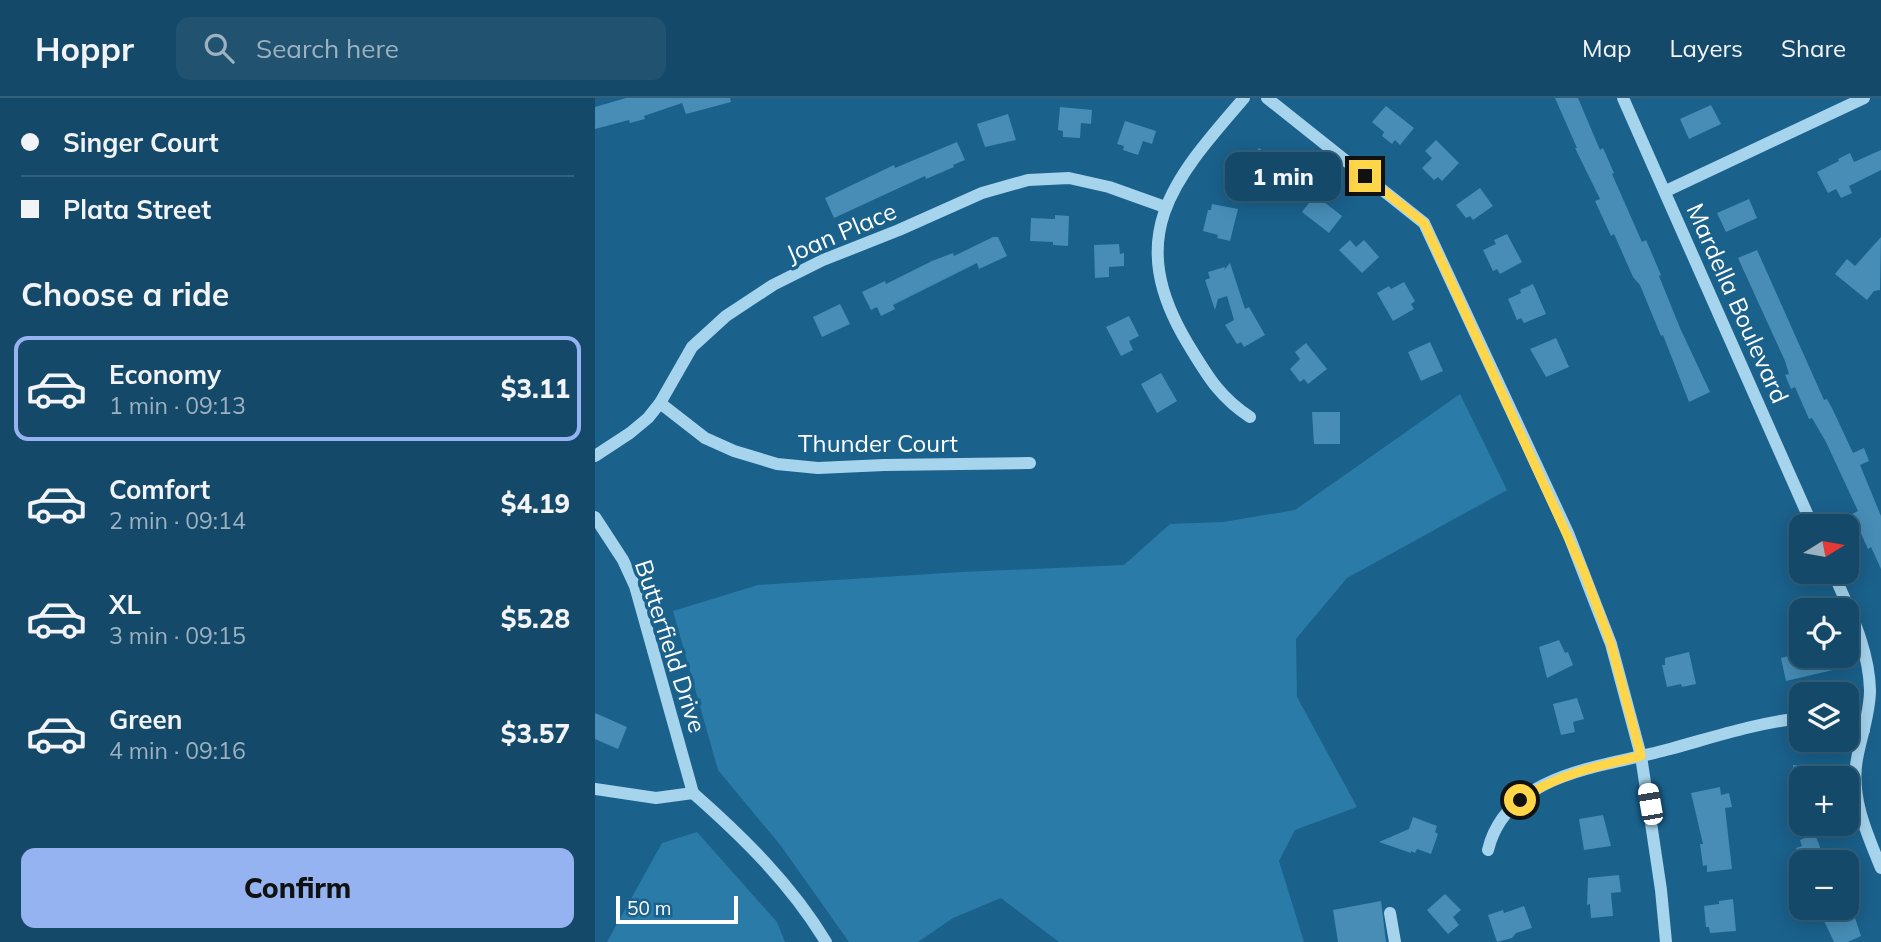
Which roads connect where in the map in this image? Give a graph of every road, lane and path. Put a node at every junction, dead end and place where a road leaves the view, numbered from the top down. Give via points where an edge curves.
1 (1244, 98) edge
2 (1267, 98) edge
3 (1623, 98) edge
4 (1864, 98) edge
5 (1665, 191) junction
6 (1165, 207) junction
7 (660, 403) junction
8 (1251, 417) dead end
9 (595, 456) edge
10 (1030, 463) dead end
11 (1807, 514) edge
12 (595, 517) edge
13 (1838, 584) edge
14 (1789, 720) edge
15 (1859, 728) edge
16 (1864, 730) junction
17 (1641, 756) junction
18 (595, 789) edge
19 (693, 793) junction
20 (1488, 850) dead end
21 (1881, 868) edge
22 (1390, 913) dead end
23 (826, 942) edge
24 (1395, 942) edge
25 (1665, 942) edge

1 - 6 street via 1193,157
2 - 17 street via 1424,223 1584,572 1611,644
3 - 5 street, Mardella Boulevard
4 - 5 street
5 - 11 street, Mardella Boulevard
6 - 7 street, Joan Place via 1069,178 1028,180 982,193 773,285 726,316 692,347
6 - 8 street via 1158,258 1172,318 1213,386
7 - 9 street, Joan Place via 630,433
7 - 10 street, Thunder Court via 705,438 777,464 818,468
12 - 19 street, Butterfield Drive via 635,586
13 - 16 street via 1866,663 1870,690
14 - 17 street
15 - 16 street
16 - 21 street via 1856,793
17 - 20 street via 1567,775 1533,791 1498,821
17 - 25 street
18 - 19 street via 656,798
19 - 23 street via 760,855
22 - 24 street

